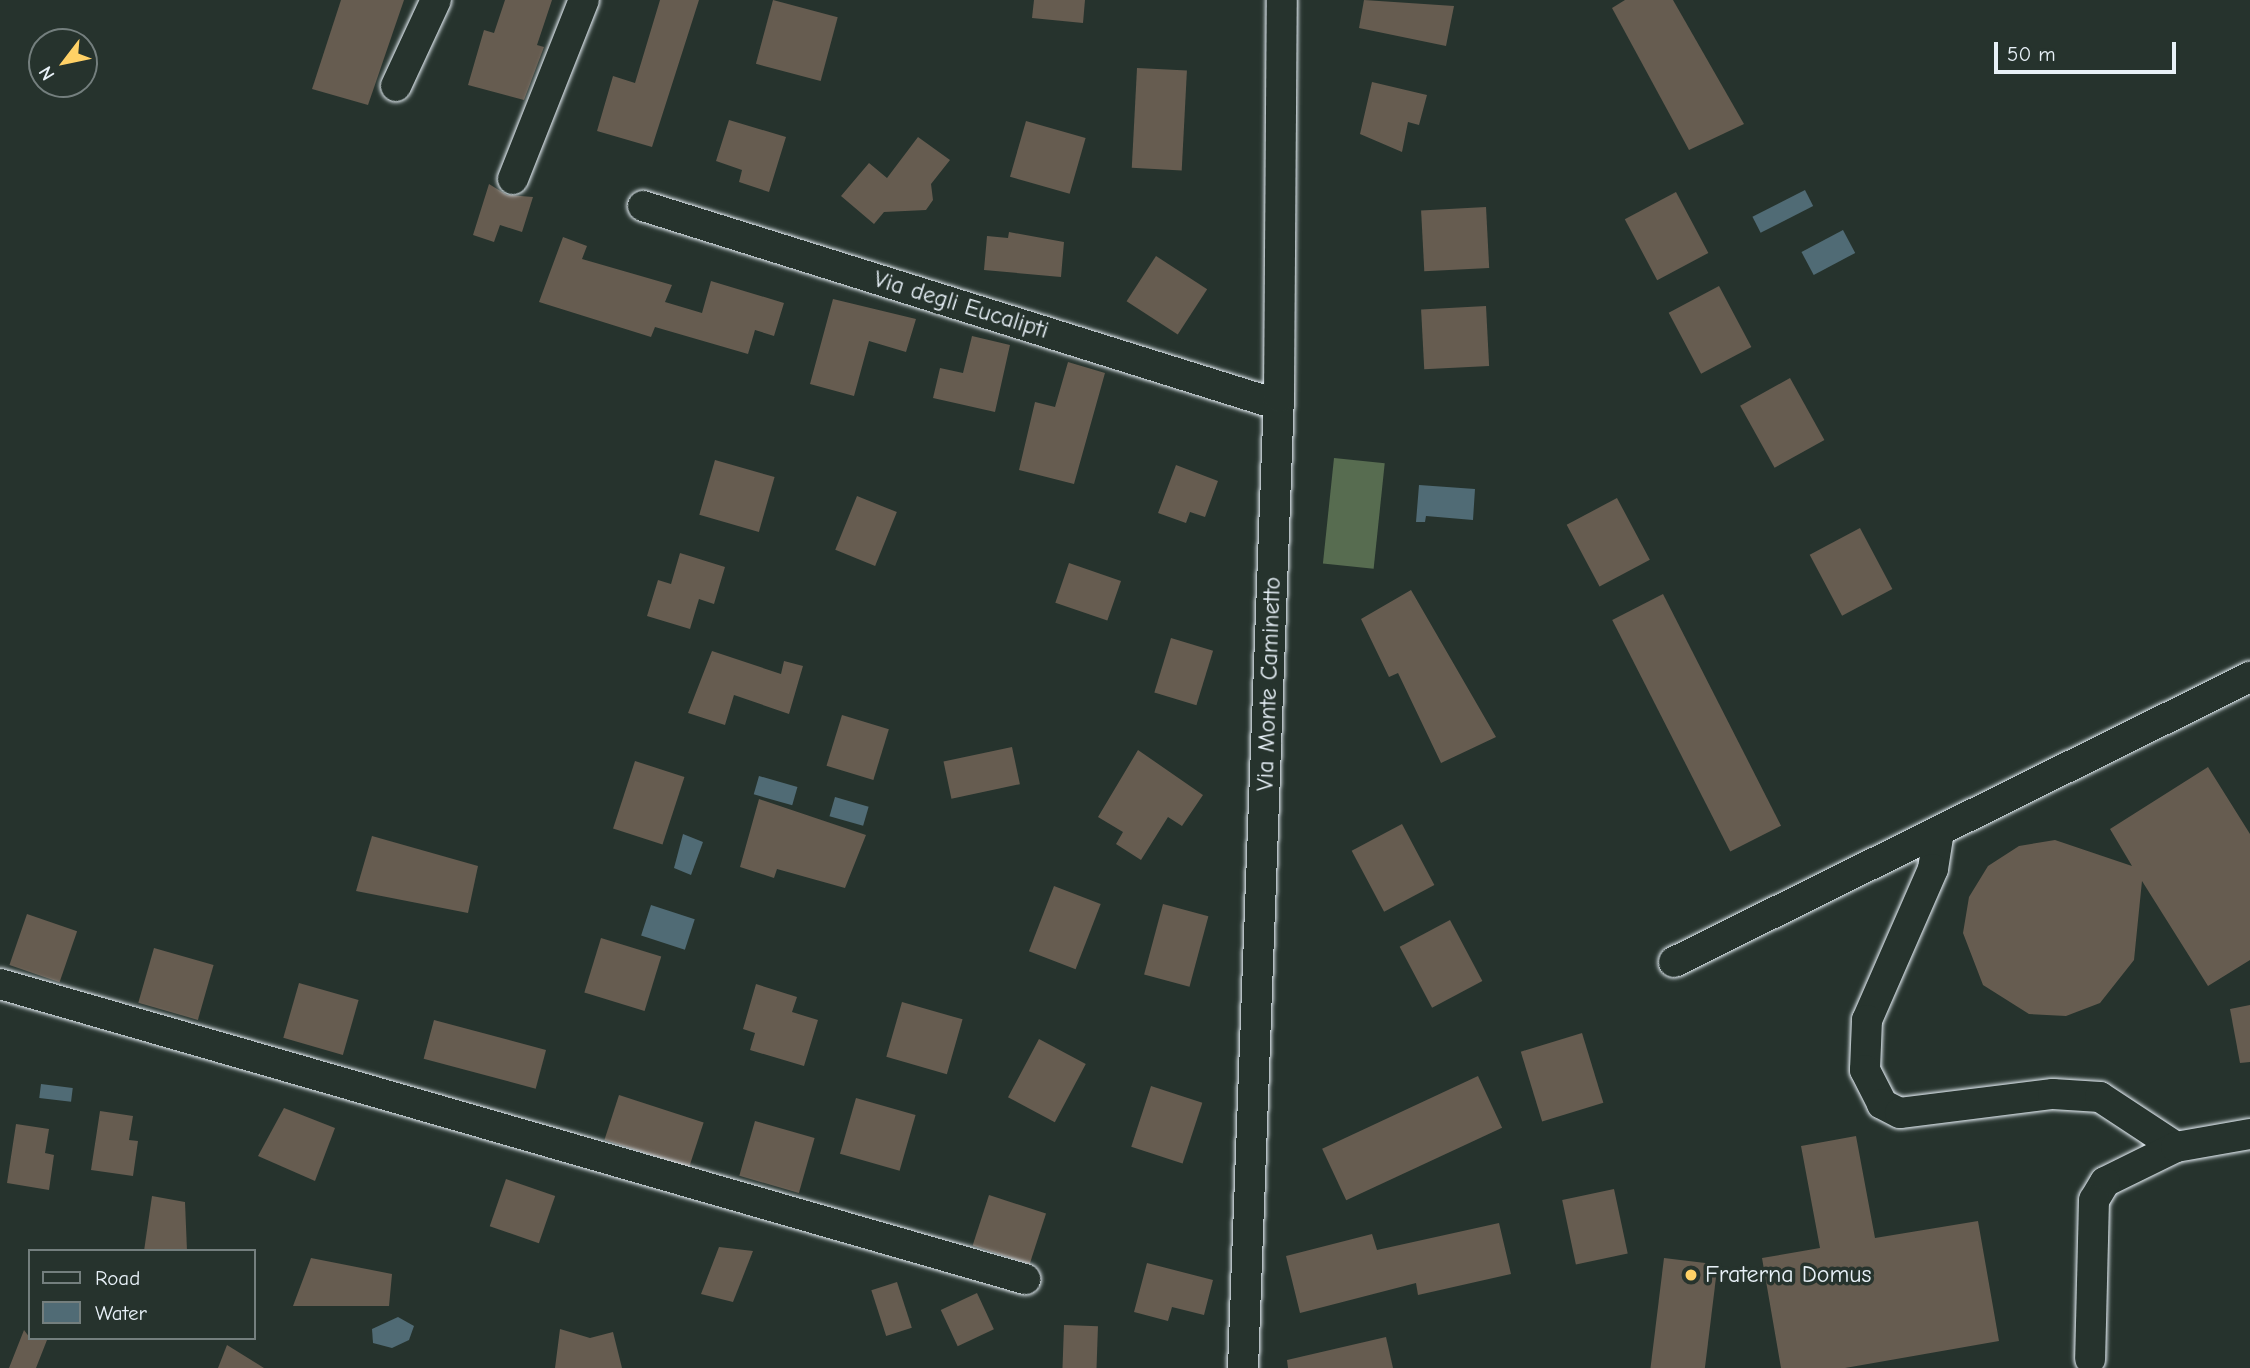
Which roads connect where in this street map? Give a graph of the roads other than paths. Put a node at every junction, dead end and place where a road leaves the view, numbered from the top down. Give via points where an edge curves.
1 (436, 0) edge
2 (584, 0) edge
3 (1282, 0) edge
4 (396, 86) dead end
5 (513, 179) dead end
6 (643, 206) dead end
7 (1279, 405) junction
8 (2250, 677) edge
9 (1939, 831) junction
10 (1674, 962) dead end
11 (0, 984) edge
12 (2250, 1134) edge
13 (2176, 1147) junction
14 (1024, 1279) dead end
15 (2090, 1359) dead end
16 (1243, 1368) edge

1 - 4 street
2 - 5 street
3 - 7 street, Via Monte Caminetto
6 - 7 street, Via degli Eucalipti
7 - 16 street, Via Monte Caminetto
8 - 9 street
9 - 10 street
9 - 13 street via 1933,869 1867,1020 1865,1070 1882,1104 1900,1113 2053,1094 2101,1097
11 - 14 street
12 - 13 street
13 - 15 street via 2105,1182 2094,1200

